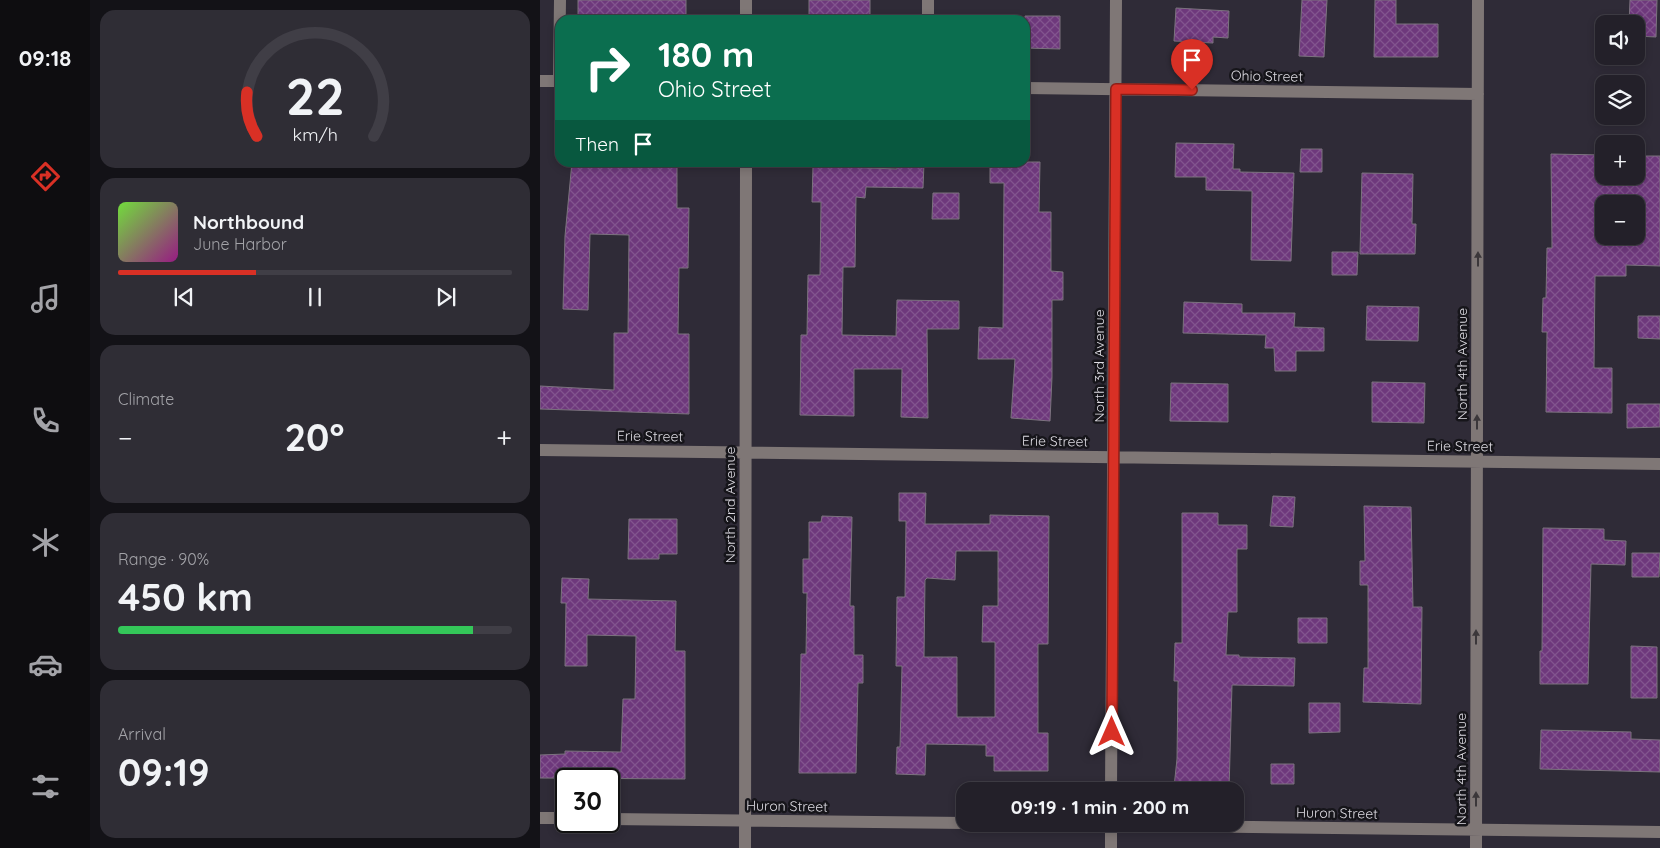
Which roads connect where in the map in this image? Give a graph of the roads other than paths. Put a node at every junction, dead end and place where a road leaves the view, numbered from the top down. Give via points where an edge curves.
1 (560, 0) edge
2 (746, 0) edge
3 (928, 0) edge
4 (1116, 0) edge
5 (1478, 0) edge
6 (560, 15) edge
7 (746, 15) edge
8 (928, 15) edge
9 (540, 81) edge
10 (555, 81) edge
11 (1030, 88) edge
12 (1116, 89) junction
13 (1478, 94) junction
14 (746, 167) edge
15 (540, 450) edge
16 (746, 452) junction
17 (1113, 457) junction
18 (1477, 461) junction
19 (1660, 464) edge
20 (1111, 782) edge
21 (540, 818) edge
22 (555, 818) edge
23 (620, 818) edge
24 (745, 820) junction
25 (956, 823) edge
26 (1244, 826) edge
27 (1476, 830) junction
28 (1111, 832) edge
29 (1660, 832) edge
30 (745, 848) edge
31 (1111, 848) edge
32 (1476, 848) edge

1 - 6 street
2 - 7 street
3 - 8 street
4 - 12 street, North 3rd Avenue
5 - 13 street, North 4th Avenue
9 - 10 street
11 - 12 street, Ohio Street
12 - 13 street, Ohio Street
12 - 17 street, North 3rd Avenue
18 -> 13 street, North 4th Avenue
14 - 16 street, North 2nd Avenue
15 - 16 street, Erie Street
16 - 17 street, Erie Street
16 - 24 street, North 2nd Avenue
17 - 18 street, Erie Street
17 - 20 street, North 3rd Avenue
18 - 19 street, Erie Street
27 -> 18 street, North 4th Avenue
21 - 22 street
23 - 24 street, Huron Street
24 - 25 street, Huron Street
24 - 30 street, North 2nd Avenue
26 - 27 street, Huron Street
27 - 29 street, Huron Street
27 - 32 street, North 4th Avenue
28 - 31 street

